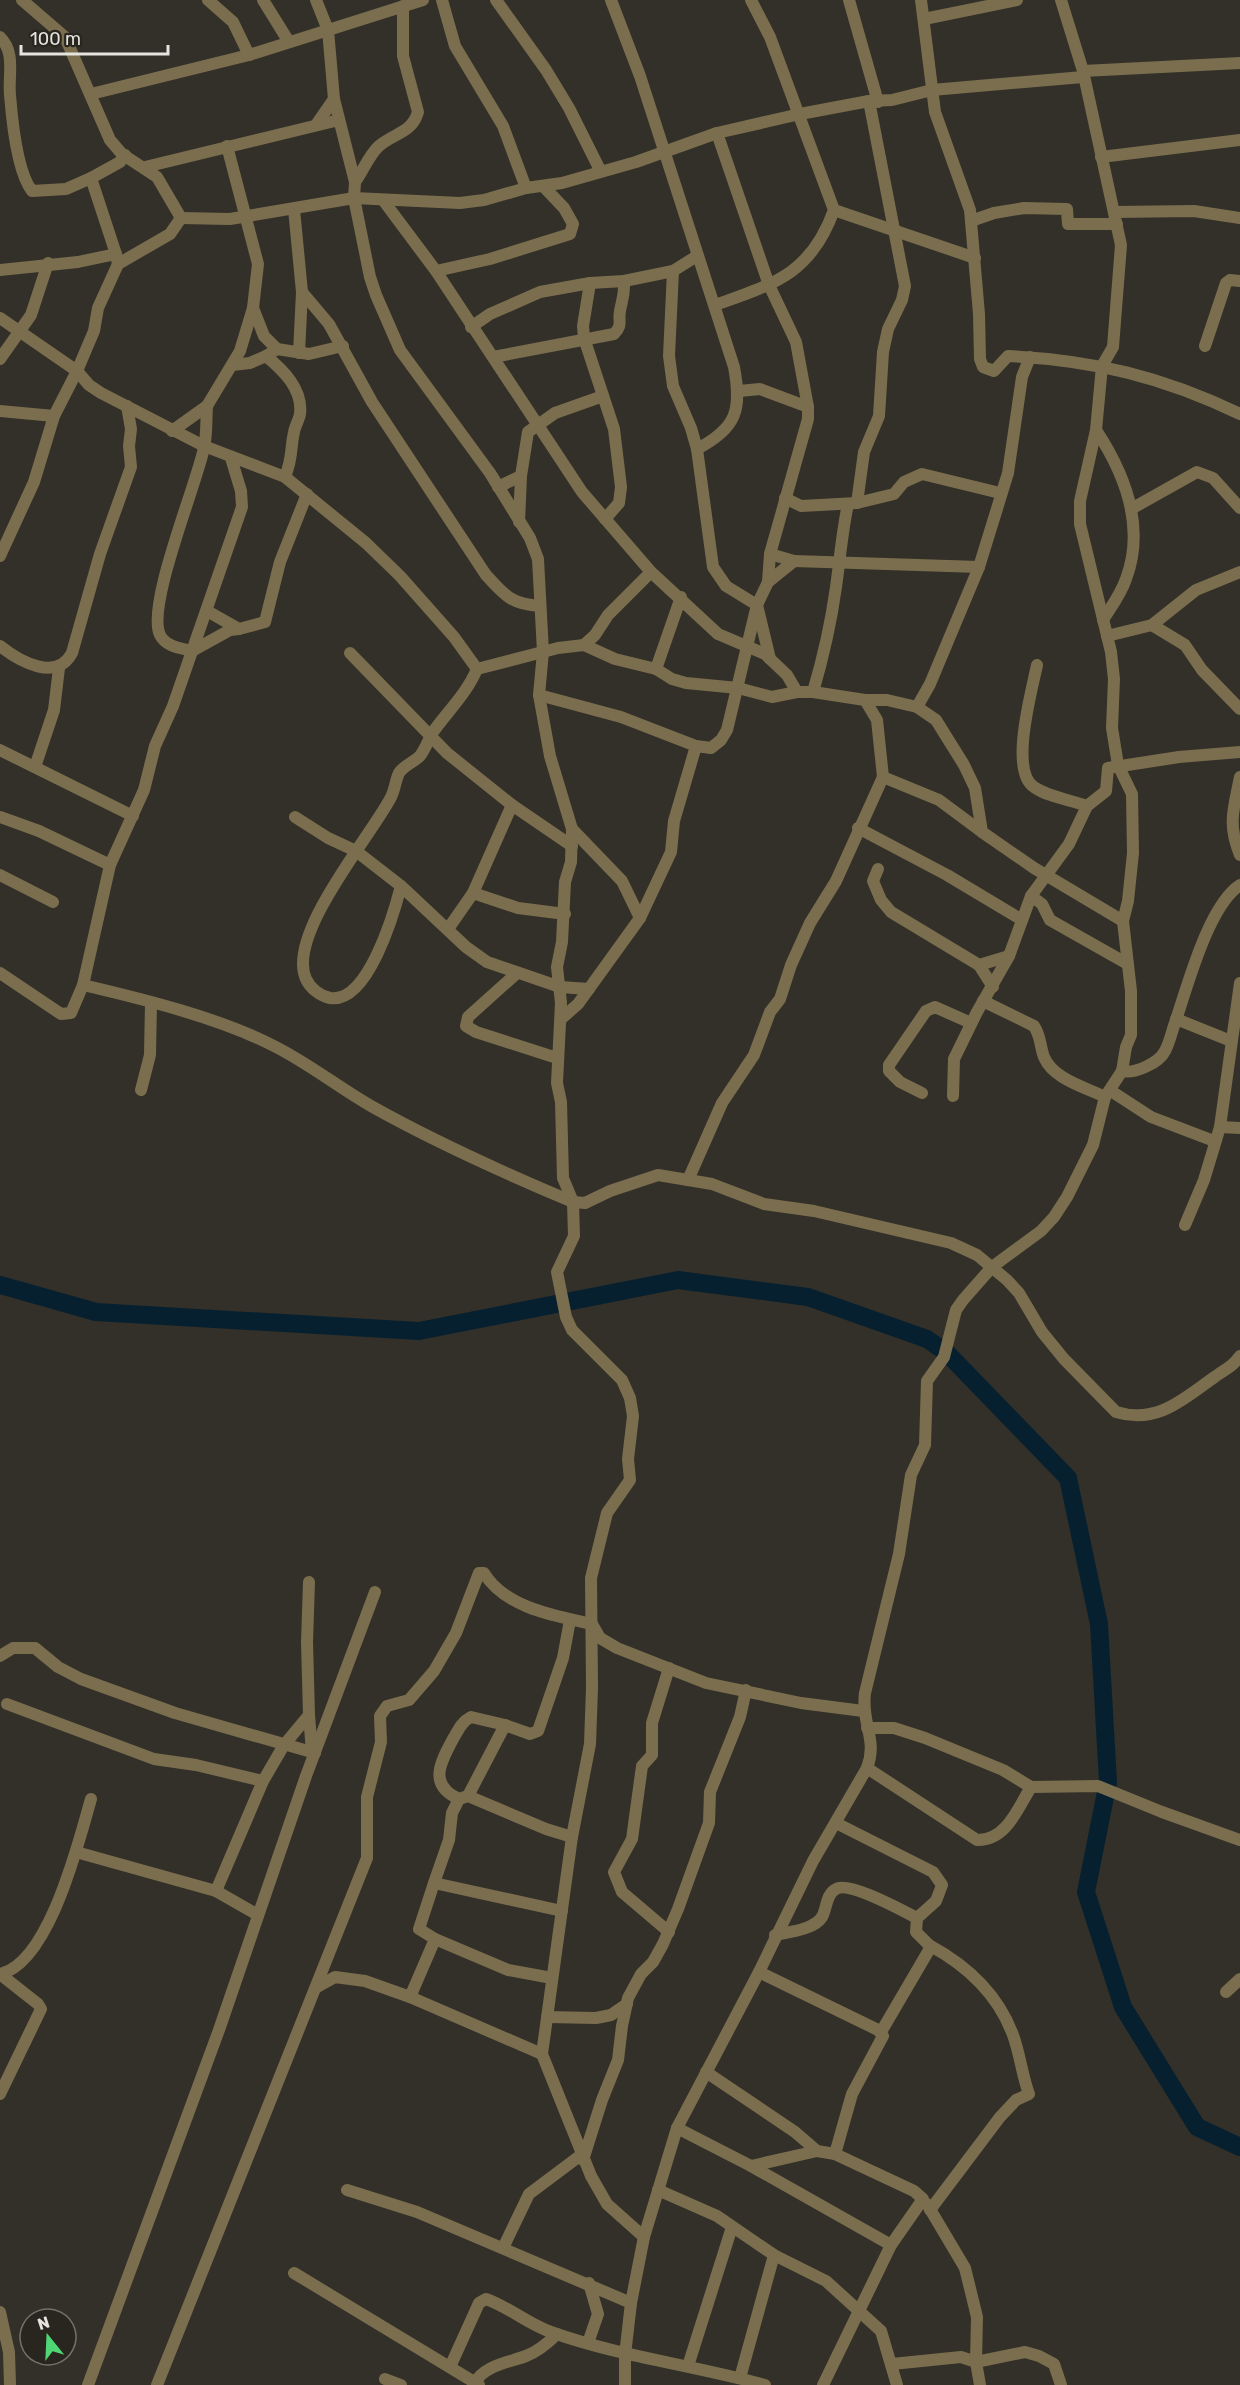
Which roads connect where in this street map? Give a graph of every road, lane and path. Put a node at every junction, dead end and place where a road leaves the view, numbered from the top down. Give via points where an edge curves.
1 (22, 0) edge
2 (208, 0) edge
3 (263, 0) edge
4 (316, 0) edge
5 (423, 0) edge
6 (442, 0) edge
7 (496, 0) edge
8 (611, 0) edge
9 (751, 0) edge
10 (849, 0) edge
11 (921, 0) edge
12 (1017, 0) edge
13 (1060, 0) edge
14 (379, 6) edge
15 (403, 6) junction
16 (924, 19) junction
17 (328, 30) junction
18 (0, 37) edge
19 (289, 42) junction
20 (249, 55) junction
21 (1240, 63) edge
22 (1083, 74) junction
23 (932, 90) junction
24 (91, 94) junction
25 (334, 99) junction
26 (874, 102) junction
27 (800, 114) junction
28 (339, 120) junction
29 (316, 125) junction
30 (717, 133) junction
31 (1240, 140) edge
32 (227, 146) junction
33 (664, 151) junction
34 (125, 155) junction
35 (1101, 157) junction
36 (145, 166) junction
37 (600, 170) junction
38 (91, 178) junction
39 (355, 182) junction
40 (544, 187) junction
41 (526, 188) junction
42 (354, 198) junction
43 (383, 200) junction
44 (294, 209) junction
45 (834, 210) junction
46 (246, 216) junction
47 (181, 218) junction
48 (1115, 218) junction
49 (1240, 218) edge
50 (971, 221) junction
51 (894, 229) junction
52 (697, 256) junction
53 (975, 258) junction
54 (117, 259) junction
55 (48, 263) junction
56 (0, 270) edge
57 (436, 271) junction
58 (673, 271) junction
59 (624, 281) junction
60 (1240, 281) edge
61 (590, 283) junction
62 (769, 285) junction
63 (302, 292) junction
64 (715, 305) junction
65 (253, 308) junction
66 (0, 318) edge
67 (471, 327) junction
68 (20, 332) junction
69 (585, 341) junction
70 (343, 346) junction
71 (1204, 346) dead end
72 (277, 349) junction
73 (299, 353) junction
74 (266, 356) junction
75 (1008, 356) junction
76 (493, 357) junction
77 (1030, 357) junction
78 (0, 359) edge
79 (232, 365) junction
80 (1102, 366) junction
81 (77, 371) junction
82 (1022, 378) junction
83 (739, 391) junction
84 (603, 396) junction
85 (127, 406) junction
86 (207, 406) junction
87 (808, 407) junction
88 (0, 411) edge
89 (1240, 414) edge
90 (54, 416) junction
91 (538, 423) junction
92 (1096, 430) junction
93 (172, 431) junction
94 (204, 447) junction
95 (697, 449) junction
96 (231, 458) junction
97 (521, 476) junction
98 (285, 477) junction
99 (498, 487) junction
100 (1000, 493) junction
101 (307, 494) junction
102 (785, 498) junction
103 (853, 503) junction
104 (1240, 508) edge
105 (1131, 509) junction
106 (605, 519) junction
107 (519, 523) junction
108 (770, 554) junction
109 (0, 556) edge
110 (794, 561) junction
111 (838, 563) junction
112 (979, 567) junction
113 (651, 572) junction
114 (1240, 572) edge
115 (768, 582) junction
116 (681, 597) junction
117 (757, 604) junction
118 (540, 606) junction
119 (207, 611) junction
120 (1103, 620) junction
121 (1152, 625) junction
122 (239, 629) junction
123 (1107, 636) junction
124 (584, 645) junction
125 (747, 645) junction
126 (0, 646) edge
127 (192, 651) junction
128 (543, 652) junction
129 (350, 653) dead end
130 (770, 659) junction
131 (1037, 665) dead end
132 (59, 668) junction
133 (477, 669) junction
134 (656, 669) junction
135 (738, 688) junction
136 (798, 692) junction
137 (813, 692) junction
138 (539, 695) junction
139 (865, 700) junction
140 (887, 700) junction
141 (917, 707) junction
142 (1240, 708) edge
143 (877, 720) junction
144 (430, 736) junction
145 (696, 746) junction
146 (0, 750) edge
147 (1240, 752) edge
148 (1118, 765) junction
149 (35, 767) junction
150 (883, 777) junction
151 (1240, 777) edge
152 (512, 805) junction
153 (1087, 806) junction
154 (133, 816) junction
155 (0, 817) edge
156 (296, 817) dead end
157 (858, 828) junction
158 (572, 829) junction
159 (982, 832) junction
160 (572, 846) junction
161 (356, 851) junction
162 (1240, 855) edge
163 (110, 865) junction
164 (878, 869) dead end
165 (1045, 874) junction
166 (0, 875) edge
167 (1240, 885) edge
168 (401, 886) junction
169 (473, 893) junction
170 (1031, 896) junction
171 (53, 902) dead end
172 (565, 914) junction
173 (640, 918) junction
174 (1022, 920) junction
175 (1123, 921) junction
176 (448, 929) junction
177 (1009, 956) junction
178 (1126, 963) junction
179 (979, 965) junction
180 (517, 973) junction
181 (0, 974) edge
182 (1240, 983) edge
183 (83, 985) junction
184 (560, 987) junction
185 (993, 987) junction
186 (590, 989) junction
187 (983, 1001) junction
188 (151, 1003) junction
189 (561, 1019) junction
190 (1176, 1019) junction
191 (971, 1023) junction
192 (1234, 1046) edge
193 (557, 1058) junction
194 (1122, 1071) junction
195 (141, 1090) dead end
196 (922, 1093) dead end
197 (1108, 1094) junction
198 (953, 1096) dead end
199 (1220, 1127) junction
200 (1240, 1128) edge
201 (1214, 1141) junction
202 (688, 1180) junction
203 (573, 1202) junction
204 (1185, 1225) dead end
205 (992, 1267) junction
206 (1240, 1356) edge
207 (309, 1582) dead end
208 (375, 1592) dead end
209 (570, 1620) junction
210 (592, 1624) junction
211 (0, 1656) edge
212 (669, 1668) junction
213 (746, 1690) junction
214 (7, 1704) dead end
215 (863, 1711) junction
216 (309, 1715) junction
217 (506, 1725) junction
218 (867, 1728) junction
219 (284, 1745) junction
220 (314, 1753) junction
221 (867, 1768) junction
222 (263, 1781) junction
223 (1031, 1787) junction
224 (463, 1797) junction
225 (91, 1799) dead end
226 (836, 1823) junction
227 (572, 1837) junction
228 (1240, 1840) edge
229 (76, 1851) junction
230 (434, 1883) junction
231 (216, 1890) junction
232 (562, 1911) junction
233 (258, 1915) junction
234 (917, 1918) junction
235 (669, 1932) junction
236 (775, 1935) junction
237 (435, 1939) junction
238 (929, 1945) junction
239 (759, 1972) junction
240 (0, 1974) edge
241 (552, 1978) junction
242 (1240, 1979) edge
243 (317, 1987) junction
244 (1226, 1992) dead end
245 (411, 1997) junction
246 (627, 2004) junction
247 (547, 2017) junction
248 (881, 2032) junction
249 (542, 2054) junction
250 (706, 2072) junction
251 (0, 2094) edge
252 (677, 2128) junction
253 (817, 2151) junction
254 (835, 2154) junction
255 (582, 2157) junction
256 (751, 2166) junction
257 (347, 2190) dead end
258 (658, 2190) junction
259 (927, 2205) junction
260 (732, 2227) junction
261 (644, 2237) junction
262 (891, 2245) junction
263 (503, 2248) junction
264 (774, 2255) junction
265 (294, 2273) dead end
266 (589, 2283) junction
267 (616, 2296) junction
268 (631, 2303) junction
269 (858, 2311) junction
270 (0, 2312) edge
271 (598, 2313) junction
272 (557, 2334) junction
273 (588, 2343) junction
274 (625, 2355) junction
275 (976, 2362) junction
276 (892, 2364) junction
277 (688, 2366) junction
278 (450, 2367) junction
279 (740, 2378) junction
280 (385, 2379) dead end
281 (475, 2384) edge
282 (10, 2385) edge
283 (88, 2385) edge
284 (158, 2385) edge
285 (401, 2385) edge
286 (625, 2385) edge
287 (765, 2385) edge
288 (824, 2385) edge
289 (897, 2385) edge
290 (980, 2385) edge
291 (1061, 2385) edge

1 - 24 street via 65,37
2 - 20 street via 233,22
3 - 19 street
4 - 17 street
5 - 15 street
6 - 41 street via 455,46 503,126
7 - 37 street via 563,99
8 - 33 street
9 - 27 street
10 - 26 street
11 - 16 street
12 - 16 street
13 - 22 street
14 - 15 street
14 - 17 street
15 - 39 street via 403,56 418,112 403,133 381,144
16 - 23 street
17 - 19 street
17 - 25 street
18 - 38 street via 10,58 10,96 27,185 32,191 54,191
19 - 20 street
20 - 24 street
21 - 22 street
22 - 23 street
22 - 35 street
23 - 26 street
23 - 50 street via 935,112
24 - 34 street via 110,140
25 - 28 street
25 - 29 street
26 - 27 street
26 - 51 street
27 - 30 street
27 - 45 street
28 - 29 street
28 - 39 street
29 - 32 street
30 - 33 street
30 - 62 street
31 - 35 street
32 - 36 street
32 - 46 street
33 - 37 street
33 - 52 street
34 - 36 street
34 - 38 street
35 - 48 street
36 - 47 street via 157,177
37 - 40 street
38 - 54 street
39 - 42 street
40 - 41 street
40 - 57 street via 573,224 570,234
41 - 43 street via 460,203
42 - 43 street
42 - 44 street
42 - 99 street via 370,277 400,350
43 - 57 street
44 - 46 street
44 - 63 street
45 - 51 street
45 - 62 street via 809,256 790,274
46 - 47 street
46 - 65 street via 258,264
47 - 54 street via 170,234
48 - 49 street via 1194,211
48 - 50 street via 1068,224 1067,209 1024,208
48 - 80 street via 1121,245 1113,347
50 - 53 street
51 - 53 street
51 - 103 street via 904,294 892,316 883,352 879,416 864,452
52 - 58 street
52 - 64 street
53 - 75 street via 980,359 983,367 994,371
54 - 55 street
54 - 81 street
55 - 56 street
55 - 68 street via 35,306
57 - 67 street
58 - 59 street
58 - 95 street via 669,356 673,386
59 - 61 street
59 - 69 street via 626,295 620,310 620,328 614,334
60 - 71 street via 1226,283
61 - 67 street via 540,292
61 - 69 street via 583,326
62 - 64 street
62 - 87 street via 796,342
63 - 70 street via 320,310
63 - 73 street
64 - 83 street
65 - 72 street via 264,336
65 - 79 street
66 - 68 street
67 - 76 street
68 - 78 street
68 - 81 street
69 - 76 street
69 - 84 street
70 - 73 street via 322,353
70 - 118 street via 372,402 486,575 509,599
72 - 73 street
72 - 74 street
74 - 79 street
74 - 98 street via 287,375 300,406
75 - 77 street
75 - 82 street
76 - 91 street
77 - 80 street
77 - 82 street
79 - 86 street
80 - 89 street via 1161,380
80 - 92 street
81 - 85 street via 94,389
81 - 90 street
82 - 100 street via 1008,473
83 - 87 street via 760,389
83 - 95 street via 737,413 731,423
84 - 91 street
84 - 106 street via 614,429 621,488 619,503
85 - 93 street
85 - 132 street via 131,467 100,554 72,653
86 - 93 street
86 - 94 street
87 - 102 street
88 - 90 street
90 - 109 street via 33,482
91 - 97 street via 526,436
91 - 106 street via 582,492
92 - 105 street via 1118,463
92 - 120 street via 1080,501 1080,524
93 - 94 street
94 - 96 street
94 - 127 street via 156,615 162,639
95 - 117 street via 712,567 726,586
96 - 98 street
96 - 119 street via 242,507
97 - 99 street
97 - 107 street
98 - 101 street
99 - 107 street
100 - 103 street via 922,474 904,482 894,494
100 - 112 street
101 - 122 street via 284,553 265,622
101 - 133 street via 400,576
102 - 103 street via 801,506
102 - 108 street
103 - 111 street via 840,541
104 - 105 street via 1213,478 1197,472
105 - 120 street via 1132,552 1126,579
106 - 113 street
107 - 118 street via 538,558
108 - 110 street
108 - 115 street
110 - 111 street
110 - 115 street
111 - 112 street
111 - 137 street via 827,637
112 - 141 street
113 - 116 street
113 - 124 street
114 - 121 street via 1196,590
115 - 117 street
116 - 125 street via 718,633
116 - 134 street
117 - 125 street
117 - 130 street
118 - 128 street
119 - 122 street
119 - 127 street
120 - 123 street
121 - 123 street
121 - 142 street via 1185,645 1202,670
122 - 127 street
123 - 148 street via 1114,679 1112,728
124 - 128 street
124 - 134 street via 615,659
125 - 130 street
125 - 135 street
126 - 132 street via 37,667
127 - 154 street
128 - 133 street
128 - 138 street
129 - 144 street
130 - 136 street
131 - 153 street via 1023,746 1026,780 1034,788
132 - 149 street via 54,710
133 - 144 street via 462,696
134 - 135 street via 686,683
135 - 136 street via 772,697
135 - 145 street via 721,741 711,748
136 - 137 street
137 - 139 street
138 - 145 street via 621,717
138 - 158 street via 550,756
139 - 140 street
139 - 143 street
140 - 141 street
140 - 143 street
141 - 159 street via 936,720 964,765 975,788
143 - 150 street
144 - 152 street
144 - 161 street via 418,758 398,774 391,798
145 - 173 street via 674,821 672,852
146 - 149 street
147 - 148 street
148 - 153 street via 1108,768 1106,791
148 - 175 street via 1132,794 1134,823
149 - 154 street
150 - 157 street
150 - 159 street via 939,800
151 - 162 street via 1231,825
152 - 160 street
152 - 169 street
153 - 165 street via 1069,843
154 - 163 street
155 - 163 street
156 - 161 street
157 - 174 street
157 - 202 street via 836,881 810,923 754,1055 722,1103
158 - 160 street
158 - 173 street via 622,881
159 - 165 street
160 - 172 street via 565,882
161 - 168 street
161 - 168 street via 325,900 304,952 303,972 324,997 342,997 359,982 385,940
163 - 183 street
164 - 179 street via 873,881 888,909
165 - 170 street
165 - 175 street
166 - 171 street
167 - 190 street via 1223,900 1196,957
168 - 176 street
169 - 172 street via 518,908
169 - 176 street
170 - 174 street
170 - 178 street via 1042,904 1050,920
172 - 184 street via 557,967
173 - 186 street
174 - 177 street
175 - 178 street
176 - 180 street via 487,962
177 - 179 street
177 - 185 street
178 - 194 street via 1133,1016
179 - 185 street
180 - 184 street
180 - 193 street via 468,1017 466,1026
181 - 183 street via 61,1014 70,1013
182 - 192 street
183 - 188 street
184 - 186 street
184 - 189 street
185 - 187 street
186 - 189 street
187 - 191 street
187 - 197 street via 1034,1026 1053,1071
188 - 195 street via 150,1055
188 - 203 street via 275,1046 368,1104 470,1159
189 - 193 street
190 - 192 street
190 - 194 street via 1159,1058 1133,1072
191 - 196 street via 935,1007 926,1011 889,1071 900,1082
191 - 198 street via 952,1066
192 - 199 street
193 - 203 street via 563,1178
194 - 197 street
197 - 201 street via 1151,1117
197 - 205 street via 1093,1145 1054,1217
199 - 200 street
199 - 201 street
201 - 204 street
202 - 203 street via 658,1175 585,1203
202 - 205 street via 712,1184 764,1204 935,1237 971,1252
203 - 210 street via 574,1236 557,1272 566,1317 572,1329 622,1380 633,1416 630,1480 608,1513 591,1578
205 - 206 street via 1019,1293 1064,1359 1116,1412 1148,1415 1168,1410 1230,1369
205 - 215 street via 956,1310 946,1354 927,1381 925,1445 911,1475 899,1554
207 - 216 street
208 - 220 street
209 - 210 street
209 - 217 street via 563,1658 538,1731 530,1734
209 - 243 street via 506,1596 484,1573 479,1573 456,1633 434,1671 409,1700 383,1710 378,1727 381,1742 367,1797 367,1858
210 - 212 street via 600,1638 617,1648
210 - 227 street via 590,1744
211 - 219 street via 13,1648 35,1648 81,1679 175,1713
212 - 213 street via 706,1683
212 - 235 street via 652,1723 652,1755 642,1766 632,1839 614,1872 622,1892
213 - 215 street via 801,1703
213 - 235 street via 740,1717 710,1792 710,1823
214 - 222 street via 154,1759
215 - 218 street
216 - 219 street
216 - 220 street
217 - 224 street
217 - 224 street via 471,1717 462,1724 439,1772 444,1791
218 - 221 street via 873,1752
218 - 223 street via 894,1728 925,1738 1003,1770
219 - 220 street
219 - 222 street
220 - 233 street
221 - 223 street via 977,1840 995,1838 1004,1830
221 - 226 street
222 - 231 street
223 - 228 street via 1098,1786
224 - 227 street
224 - 230 street via 452,1813 449,1840
225 - 229 street
226 - 234 street via 933,1872 939,1879 941,1892 936,1901
226 - 236 street
227 - 232 street
229 - 231 street
229 - 240 street via 39,1943 15,1969
230 - 232 street
230 - 237 street via 419,1929
231 - 233 street
232 - 241 street
233 - 283 street
234 - 236 street via 852,1888 840,1887 831,1894 815,1923
234 - 238 street via 916,1932
235 - 246 street via 653,1962 640,1974
236 - 239 street
237 - 241 street via 508,1970
237 - 245 street
238 - 248 street
238 - 259 street via 966,1969 992,1997 1013,2034 1029,2094 1016,2100 1000,2117
239 - 248 street
239 - 250 street
240 - 251 street via 41,2009
241 - 247 street
242 - 244 street
243 - 245 street via 335,1977 344,1977
243 - 284 street
245 - 249 street
246 - 247 street via 611,2015 596,2018
246 - 255 street via 618,2060
247 - 249 street
248 - 254 street via 883,2036 852,2094
249 - 255 street
250 - 252 street
250 - 253 street
252 - 256 street
252 - 258 street
253 - 254 street
253 - 256 street
254 - 259 street via 914,2191
255 - 261 street via 607,2204
255 - 263 street via 529,2194
256 - 262 street
257 - 263 street via 417,2212
258 - 260 street via 685,2200
258 - 261 street
259 - 262 street
259 - 275 street via 965,2268 977,2317
260 - 264 street
260 - 277 street
261 - 268 street
262 - 269 street
263 - 266 street
264 - 269 street via 826,2281
264 - 279 street
265 - 278 street
266 - 267 street
266 - 271 street
267 - 268 street
267 - 271 street
268 - 274 street
269 - 276 street via 881,2331
269 - 288 street
270 - 282 street via 9,2352
271 - 273 street
272 - 273 street
272 - 278 street via 486,2299 480,2303
272 - 281 street via 526,2356 490,2368
273 - 274 street
274 - 277 street
274 - 286 street
275 - 276 street via 961,2357
275 - 290 street
275 - 291 street via 1031,2353 1054,2364
276 - 289 street
277 - 279 street
278 - 281 street
279 - 287 street
280 - 285 street

